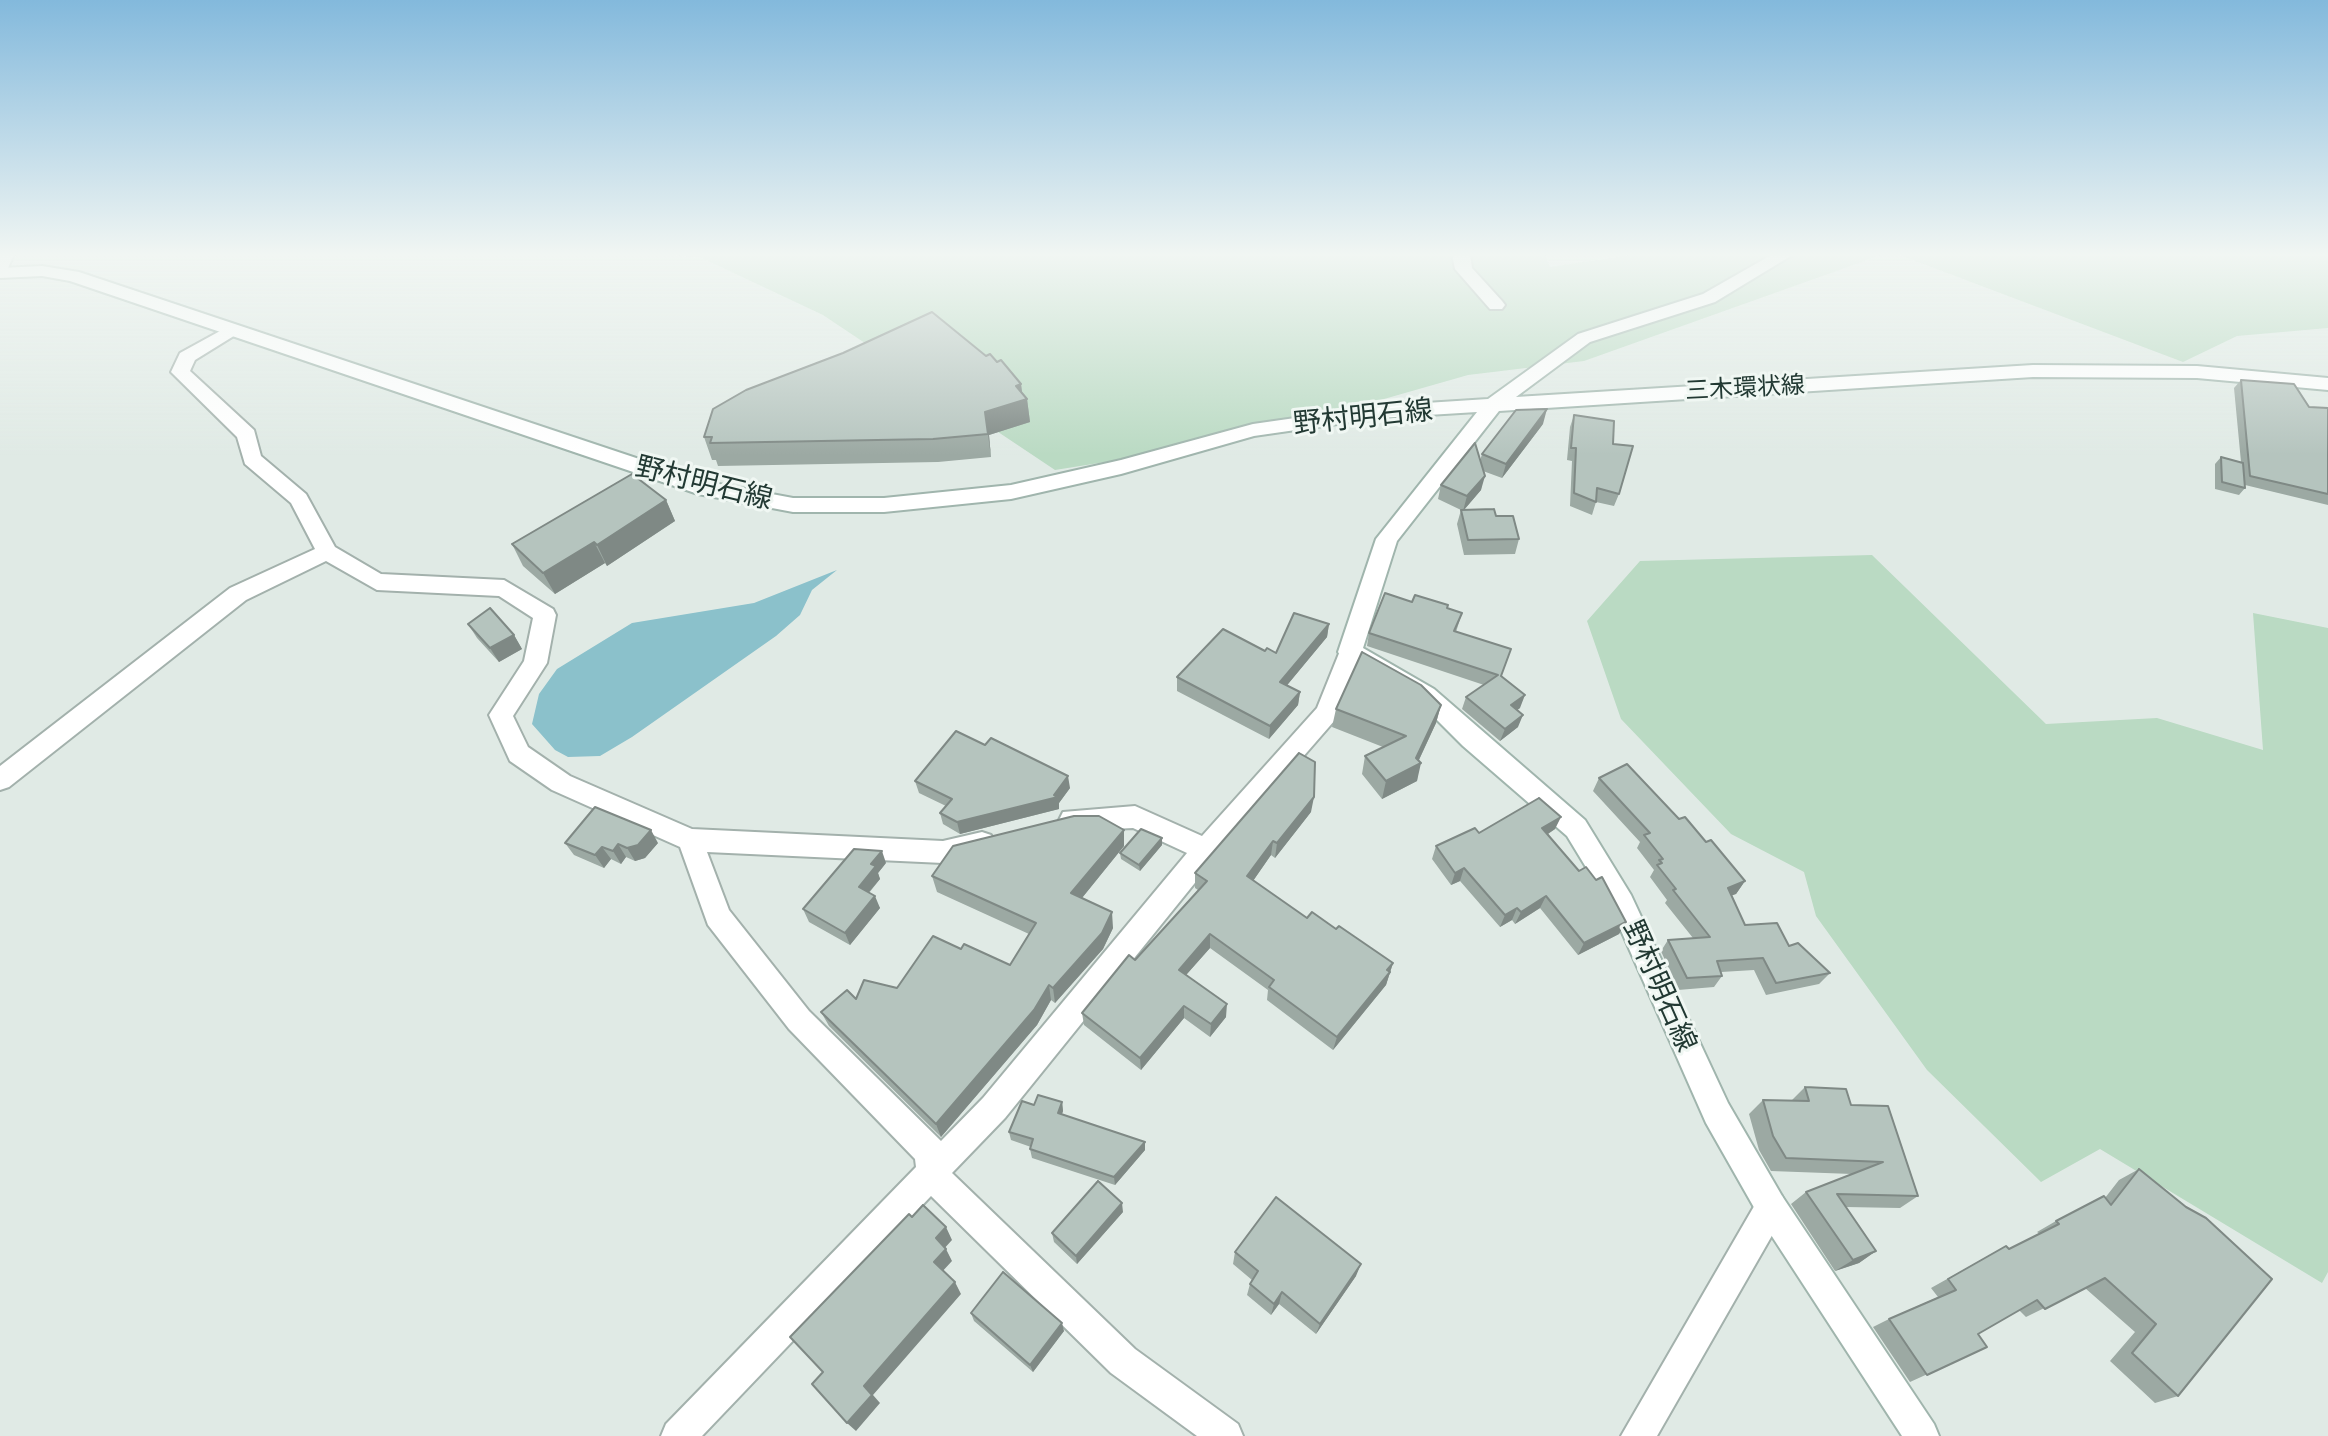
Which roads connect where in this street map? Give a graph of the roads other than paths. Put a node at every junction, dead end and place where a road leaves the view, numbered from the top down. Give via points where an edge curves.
1 (205, 321) edge
2 (1637, 321) edge
3 (231, 330) junction
4 (2328, 384) edge
5 (1493, 405) junction
6 (327, 552) junction
7 (1350, 652) junction
8 (0, 780) edge
9 (1046, 827) edge
10 (1002, 838) edge
11 (690, 840) junction
12 (1206, 850) junction
13 (932, 1175) junction
14 (1771, 1207) junction
15 (678, 1436) edge
16 (1226, 1436) edge
17 (1638, 1436) edge
18 (1922, 1436) edge

1 - 3 main road, 野村明石線
2 - 5 main road via 1584,338
3 - 5 main road, 野村明石線 via 705,489 793,505 884,505 1011,492 1253,430 1379,412
3 - 6 main road via 187,357 180,372 247,435 252,459 299,499
4 - 5 main road, 三木環状線 via 2197,372 2033,371
5 - 7 main road, 野村明石線 via 1387,539
6 - 8 main road via 238,594
6 - 11 main road via 377,582 504,588 545,615 535,663 501,715 519,754 561,783
7 - 12 main road via 1327,713
7 - 14 main road, 野村明石線 via 1426,695 1576,828 1622,903 1717,1113
9 - 12 main road via 1075,819 1135,817
10 - 11 main road via 943,852
11 - 13 main road via 718,917 799,1020 930,1152
12 - 13 main road via 994,1108
13 - 15 main road
13 - 16 main road via 1123,1361
14 - 17 main road
14 - 18 main road, 野村明石線

